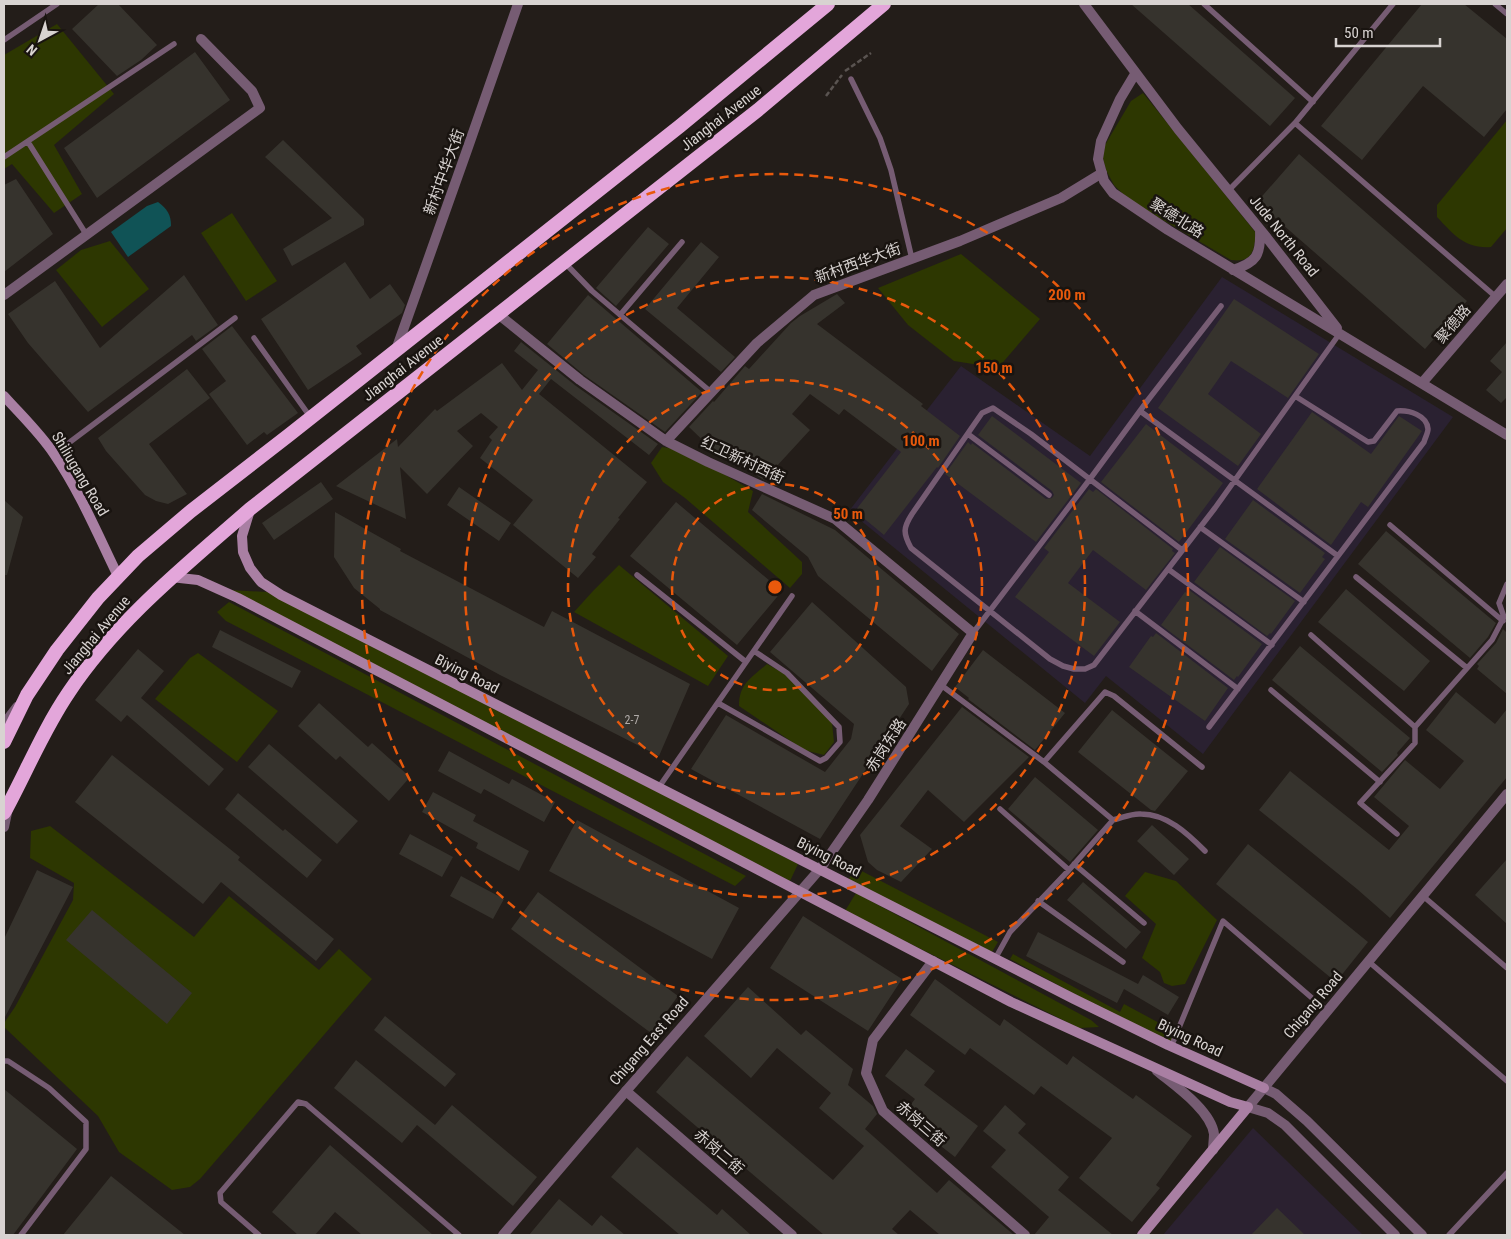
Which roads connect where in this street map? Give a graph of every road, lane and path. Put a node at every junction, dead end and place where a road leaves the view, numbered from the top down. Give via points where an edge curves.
1 (57, 4) edge
2 (518, 4) edge
3 (828, 4) edge
4 (884, 4) edge
5 (1084, 4) edge
6 (1204, 4) edge
7 (1393, 4) edge
8 (1495, 4) edge
9 (1507, 14) edge
10 (202, 39) dead end
11 (4, 40) edge
12 (174, 44) dead end
13 (1135, 74) junction
14 (851, 79) dead end
15 (1313, 102) junction
16 (1294, 123) junction
17 (28, 142) junction
18 (4, 157) edge
19 (1102, 173) junction
20 (1228, 191) junction
21 (1260, 230) junction
22 (86, 234) junction
23 (682, 242) dead end
24 (912, 259) junction
25 (564, 262) junction
26 (1232, 270) junction
27 (1507, 284) edge
28 (4, 295) edge
29 (1496, 297) junction
30 (1221, 306) dead end
31 (498, 314) junction
32 (620, 315) junction
33 (235, 318) dead end
34 (1340, 333) junction
35 (254, 338) dead end
36 (396, 350) junction
37 (1422, 383) junction
38 (711, 392) junction
39 (4, 396) edge
40 (1295, 396) junction
41 (1140, 411) junction
42 (311, 418) junction
43 (968, 434) junction
44 (1507, 435) edge
45 (666, 440) junction
46 (54, 454) junction
47 (1090, 479) junction
48 (1234, 481) junction
49 (1049, 495) dead end
50 (250, 509) junction
51 (1390, 525) dead end
52 (1200, 527) junction
53 (1182, 550) junction
54 (1338, 556) junction
55 (1168, 568) junction
56 (637, 575) dead end
57 (118, 576) junction
58 (171, 577) junction
59 (1356, 577) dead end
60 (1507, 584) edge
61 (792, 596) dead end
62 (1304, 602) junction
63 (991, 611) junction
64 (1136, 611) junction
65 (1505, 619) edge
66 (973, 633) junction
67 (1311, 635) dead end
68 (1272, 645) junction
69 (754, 650) junction
70 (746, 662) junction
71 (1467, 668) junction
72 (941, 685) junction
73 (1238, 689) junction
74 (1271, 690) dead end
75 (27, 695) junction
76 (718, 703) junction
77 (4, 724) edge
78 (1209, 727) dead end
79 (1415, 727) junction
80 (4, 742) edge
81 (1044, 762) junction
82 (1202, 767) dead end
83 (1380, 782) junction
84 (659, 787) junction
85 (1507, 794) edge
86 (7, 808) edge
87 (1000, 809) dead end
88 (1113, 820) junction
89 (4, 826) edge
90 (1397, 834) dead end
91 (1205, 851) dead end
92 (1074, 864) junction
93 (820, 869) junction
94 (1069, 870) junction
95 (800, 891) junction
96 (1423, 896) junction
97 (1038, 901) junction
98 (1144, 923) dead end
99 (995, 959) junction
100 (933, 961) junction
101 (1123, 962) dead end
102 (1368, 962) junction
103 (1507, 968) edge
104 (1327, 1011) junction
105 (1171, 1047) junction
106 (4, 1061) edge
107 (1148, 1064) junction
108 (1507, 1081) edge
109 (1264, 1088) junction
110 (626, 1091) junction
111 (1248, 1108) junction
112 (1213, 1150) junction
113 (1507, 1173) edge
114 (1144, 1234) edge
115 (21, 1235) edge
116 (259, 1235) edge
117 (458, 1235) edge
118 (503, 1235) edge
119 (792, 1235) edge
120 (1025, 1235) edge
121 (1395, 1235) edge
122 (1422, 1235) edge
123 (1449, 1235) edge

1 - 11 lane
2 - 36 street, 新村中华大街
3 - 36 highway, Jianghai Avenue via 680,126
4 - 25 highway, Jianghai Avenue via 758,110
5 - 13 street, Jude North Road
6 - 15 lane
7 - 15 lane
8 - 9 lane
10 - 22 street via 252,91 260,108
12 - 17 lane
13 - 19 street, 聚德北路 via 1101,141 1098,159
13 - 20 street, Jude North Road
14 - 24 lane via 880,138 891,170
15 - 16 lane
16 - 20 lane
16 - 29 lane
17 - 18 lane
17 - 22 lane
19 - 24 street, 新村西华大街 via 1061,198
19 - 26 street, 聚德北路 via 1113,192 1131,206
20 - 21 street, Jude North Road
21 - 26 street via 1261,245 1255,258 1248,265
21 - 34 street, Jude North Road
22 - 28 street
23 - 32 lane
24 - 38 street, 新村西华大街 via 814,295 757,343
25 - 31 highway, Jianghai Avenue
25 - 32 lane
26 - 34 street, 聚德北路
27 - 29 street, 聚德路
29 - 37 street, 聚德路
30 - 41 lane
31 - 45 street, 红卫新村西街 via 580,380
31 - 50 highway, Jianghai Avenue
32 - 38 lane
33 - 46 lane
34 - 37 street, Jude North Road
34 - 40 lane
35 - 42 lane
36 - 42 highway, Jianghai Avenue
37 - 44 street, Jude North Road
38 - 45 street, 新村西华大街
39 - 46 main road, Shiliugang Road
40 - 48 lane
40 - 54 lane via 1368,442 1374,441 1397,411 1416,413 1428,429 1424,442
41 - 47 lane
41 - 48 lane
42 - 57 highway, Jianghai Avenue via 164,533
43 - 47 lane via 982,413 993,408
43 - 49 lane
43 - 63 lane via 909,519 905,536 911,548
45 - 66 street, 红卫新村西街 via 835,519
46 - 57 main road, Shiliugang Road
47 - 53 lane
47 - 63 lane
48 - 52 lane
48 - 54 lane
50 - 58 highway, Jianghai Avenue
50 - 84 main road, Biying Road via 242,536 243,552 261,582 274,591
51 - 65 lane
52 - 53 lane
52 - 62 lane
53 - 55 lane
54 - 62 lane
55 - 64 lane
55 - 68 lane
56 - 70 lane
57 - 75 highway, Jianghai Avenue via 78,622
58 - 86 highway, Jianghai Avenue via 125,622 85,668 46,728
58 - 95 main road via 198,580 238,598
59 - 71 lane
60 - 65 lane via 1499,603
61 - 69 lane
62 - 68 lane
63 - 64 lane via 1050,659 1063,666 1085,669 1094,665
63 - 66 lane
64 - 73 lane
65 - 71 lane via 1492,640
66 - 72 street, 赤岗东路
67 - 79 lane
68 - 73 lane
69 - 70 lane
69 - 76 lane via 787,673 839,727 840,742 820,761
70 - 76 lane
71 - 79 lane
72 - 81 lane
72 - 93 street, 赤岗东路
73 - 78 lane
74 - 83 lane
75 - 77 street
75 - 80 highway, Jianghai Avenue
76 - 84 lane
79 - 83 lane via 1415,743
81 - 82 lane via 1105,692
81 - 88 lane
83 - 90 lane via 1360,802
84 - 93 main road, Biying Road
85 - 96 street, Chigang Road
86 - 89 street
87 - 94 lane
88 - 91 lane via 1139,813 1162,817
88 - 92 lane
92 - 94 lane
92 - 98 lane
93 - 95 street, Chigang East Road
93 - 99 main road, Biying Road
94 - 97 lane
95 - 100 main road
95 - 110 street, Chigang East Road
96 - 102 street, Chigang Road
96 - 103 lane
97 - 99 lane via 1010,932
97 - 101 lane
99 - 105 main road, Biying Road
100 - 107 main road via 1065,1028
100 - 120 street, 赤岗三街 via 873,1040 866,1072 883,1111
102 - 104 street, Chigang Road
102 - 108 lane
104 - 105 lane via 1222,921
104 - 109 street, Chigang Road
105 - 109 main road, Biying Road
106 - 115 lane via 49,1088 86,1122 86,1149
107 - 111 main road
107 - 112 street via 1202,1111 1214,1134
109 - 111 street, Chigang Road
109 - 122 street, Biying Road via 1276,1094 1307,1121
110 - 118 street, Chigang East Road
110 - 119 street, 赤岗二街
111 - 112 main road, Chigang Road
111 - 121 street via 1268,1113 1285,1126
112 - 114 main road, Chigang Road
113 - 123 lane
116 - 117 lane via 221,1202 220,1194 298,1102 306,1104

